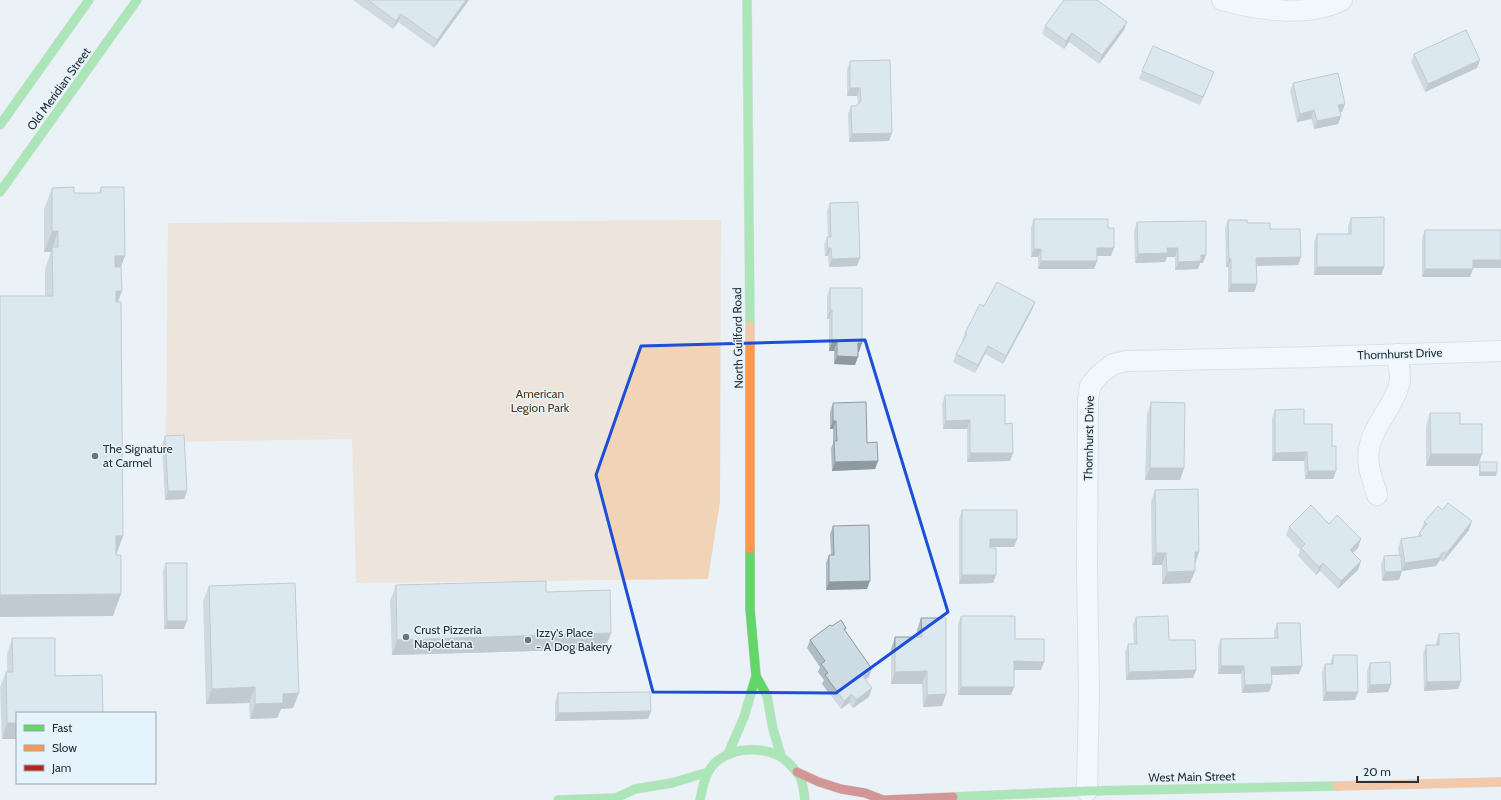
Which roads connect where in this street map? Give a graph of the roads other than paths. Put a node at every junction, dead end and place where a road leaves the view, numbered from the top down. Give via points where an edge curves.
1 (89, 0) edge
2 (137, 0) edge
3 (747, 0) edge
4 (1222, 0) edge
5 (1342, 0) edge
6 (0, 125) edge
7 (0, 192) edge
8 (1501, 351) edge
9 (1397, 354) junction
10 (1377, 495) dead end
11 (756, 676) junction
12 (728, 754) junction
13 (781, 756) junction
14 (708, 772) junction
15 (796, 772) junction
16 (1501, 782) edge
17 (1087, 791) junction
18 (619, 799) edge
19 (558, 800) edge
20 (700, 800) edge
21 (805, 800) edge
22 (883, 800) edge

1 - 6 main road
2 - 7 main road, Old Meridian Street
3 - 11 main road, North Guilford Road via 750,609
4 - 5 street via 1242,6 1304,11 1332,6
8 - 9 street, Thornhurst Drive
9 - 10 street via 1400,384 1374,431 1369,450 1368,464
9 - 17 street, Thornhurst Drive via 1127,361 1113,364 1098,375 1090,386
11 - 12 main road, North Guilford Road via 744,717
11 - 13 main road, North Guilford Road via 767,696
12 - 13 main road via 741,749 755,748
12 - 14 main road via 717,761
13 - 15 main road
14 - 18 main road via 672,783 635,789
14 - 20 main road via 702,784
15 - 21 main road via 802,784
15 - 22 main road, West Main Street via 819,782
16 - 17 main road, West Main Street
17 - 22 main road, West Main Street
18 - 19 main road

